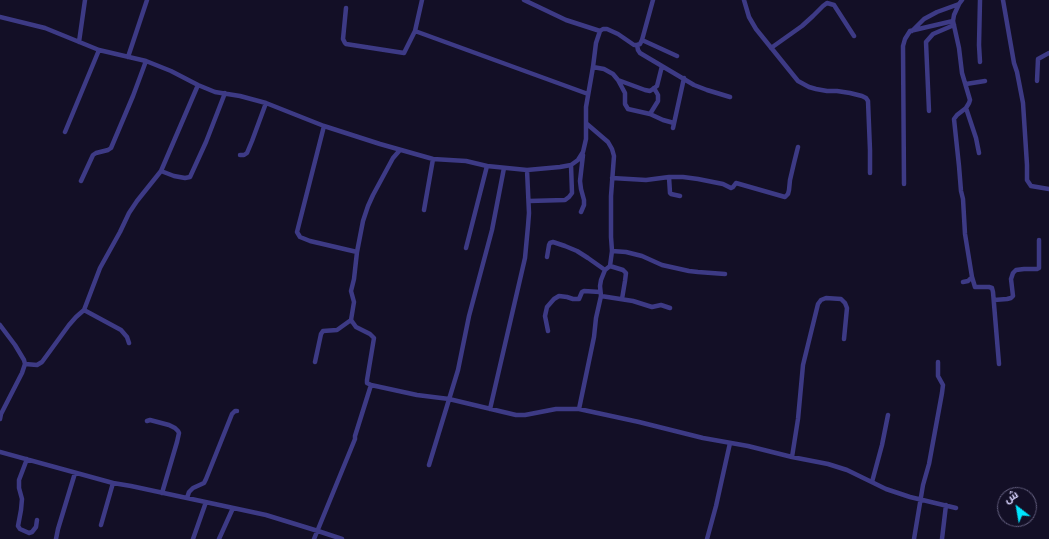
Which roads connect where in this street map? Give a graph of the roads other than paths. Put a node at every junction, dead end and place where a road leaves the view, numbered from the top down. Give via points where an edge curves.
1 (85, 0) edge
2 (147, 0) edge
3 (422, 0) edge
4 (653, 0) edge
5 (744, 0) edge
6 (980, 0) edge
7 (1003, 0) edge
8 (527, 1) edge
9 (961, 2) edge
10 (346, 8) dead end
11 (0, 17) edge
12 (954, 23) junction
13 (415, 31) junction
14 (600, 31) junction
15 (912, 31) junction
16 (854, 36) dead end
17 (642, 40) junction
18 (79, 42) junction
19 (637, 45) junction
20 (771, 48) junction
21 (99, 50) junction
22 (1049, 53) edge
23 (128, 56) junction
24 (677, 56) dead end
25 (146, 61) junction
26 (980, 62) dead end
27 (662, 66) junction
28 (593, 67) junction
29 (684, 78) junction
30 (618, 80) junction
31 (985, 81) dead end
32 (1037, 81) dead end
33 (966, 84) junction
34 (198, 85) junction
35 (654, 88) junction
36 (225, 93) junction
37 (588, 94) junction
38 (730, 97) dead end
39 (266, 103) junction
40 (966, 108) junction
41 (929, 110) dead end
42 (650, 114) junction
43 (587, 124) junction
44 (324, 126) junction
45 (65, 132) dead end
46 (798, 147) dead end
47 (400, 150) junction
48 (583, 152) junction
49 (979, 153) dead end
50 (240, 155) dead end
51 (433, 159) junction
52 (571, 165) junction
53 (487, 166) junction
54 (504, 168) junction
55 (527, 170) junction
56 (161, 171) junction
57 (870, 173) dead end
58 (669, 177) junction
59 (612, 178) junction
60 (81, 181) dead end
61 (904, 184) dead end
62 (581, 189) junction
63 (1049, 189) edge
64 (572, 193) junction
65 (680, 196) dead end
66 (528, 201) junction
67 (424, 210) dead end
68 (581, 212) dead end
69 (1039, 240) dead end
70 (466, 248) dead end
71 (612, 251) junction
72 (357, 252) junction
73 (547, 257) dead end
74 (610, 266) junction
75 (605, 270) junction
76 (725, 274) dead end
77 (972, 277) junction
78 (963, 282) dead end
79 (600, 294) junction
80 (622, 299) junction
81 (994, 300) junction
82 (670, 308) dead end
83 (84, 310) junction
84 (351, 320) junction
85 (0, 325) edge
86 (548, 331) dead end
87 (844, 339) dead end
88 (129, 343) dead end
89 (315, 362) dead end
90 (938, 362) dead end
91 (25, 364) junction
92 (999, 364) dead end
93 (372, 385) junction
94 (449, 399) junction
95 (490, 409) junction
96 (580, 409) junction
97 (237, 411) dead end
98 (888, 416) dead end
99 (0, 420) edge
100 (147, 421) dead end
101 (730, 442) junction
102 (0, 452) edge
103 (792, 457) junction
104 (27, 459) junction
105 (429, 465) dead end
106 (75, 473) junction
107 (872, 482) junction
108 (113, 483) junction
109 (162, 493) junction
110 (187, 498) junction
111 (920, 500) junction
112 (206, 502) junction
113 (946, 505) junction
114 (233, 508) junction
115 (956, 508) dead end
116 (37, 520) dead end
117 (102, 525) dead end
118 (318, 531) junction
119 (56, 539) edge
120 (194, 539) edge
121 (219, 539) edge
122 (314, 539) edge
123 (342, 539) edge
124 (708, 539) edge
125 (914, 539) edge
126 (942, 539) edge

1 - 18 street
2 - 23 street
3 - 13 street
4 - 17 street
5 - 20 street via 756,30
6 - 26 street
7 - 63 street via 1022,97 1027,180 1031,186
8 - 14 street via 566,20
9 - 12 street via 954,15
9 - 15 street via 924,19
10 - 13 street via 343,40 346,44 404,53
11 - 18 street via 45,28
12 - 15 street
12 - 33 street
12 - 41 street via 933,34 926,42
13 - 37 street
14 - 19 street via 607,29
14 - 28 street
15 - 61 street via 907,34 903,46
16 - 20 street via 834,5 827,3 802,26
17 - 19 street
17 - 24 street
18 - 21 street
19 - 27 street via 640,53
20 - 57 street via 798,81 809,87 866,98
21 - 23 street
21 - 45 street
22 - 32 street via 1038,59
23 - 25 street
25 - 34 street
25 - 60 street via 111,148 93,155
27 - 29 street
27 - 35 street via 657,86
28 - 30 street via 604,69
28 - 37 street
29 - 38 street via 707,90
29 - 42 street via 674,126
30 - 35 street via 645,90 650,91
30 - 42 street via 625,93 624,104 628,109
31 - 33 street
33 - 40 street via 970,100
34 - 36 street via 214,92
34 - 56 street
35 - 42 street via 658,101
36 - 39 street
36 - 56 street via 190,177 174,176
37 - 43 street
39 - 44 street
39 - 50 street via 247,153
40 - 49 street
40 - 77 street via 954,119 965,234
43 - 48 street
43 - 59 street via 608,142 612,149
44 - 47 street
44 - 72 street via 297,232 300,237
46 - 58 street via 788,194 785,197 736,183 731,188 698,179
47 - 51 street
47 - 72 street via 393,158 368,206
48 - 52 street
48 - 62 street
51 - 53 street via 466,161
51 - 67 street
52 - 55 street
52 - 64 street
53 - 54 street
53 - 70 street
54 - 55 street
54 - 94 street via 492,230
55 - 66 street
56 - 83 street via 129,213 100,268
58 - 59 street via 646,180
58 - 65 street via 670,194
59 - 71 street
62 - 64 street
62 - 68 street via 584,205
64 - 66 street via 565,200
66 - 95 street via 525,258
69 - 81 street via 1039,268 1016,270 1011,279 1013,296 1007,300
71 - 74 street
71 - 76 street via 642,256 662,265 689,271
72 - 84 street via 351,291 354,302
73 - 75 street via 549,245 553,242 577,251
74 - 75 street
74 - 80 street via 626,273
75 - 79 street
77 - 78 street
77 - 81 street via 975,287 992,288
79 - 80 street
79 - 86 street via 584,291 578,299 559,296 554,299 547,307 545,316
79 - 96 street
80 - 82 street via 652,307 661,305
81 - 92 street
83 - 88 street via 121,330
83 - 91 street via 76,316 42,362 37,365
84 - 89 street via 337,330 323,331 320,334
84 - 93 street via 356,328 374,338 367,380 367,383
85 - 91 street
87 - 103 street via 847,308 845,303 841,299 820,300 803,365
90 - 111 street via 938,376 943,385 942,393
91 - 99 street
93 - 94 street
93 - 118 street via 355,439
94 - 95 street
94 - 105 street
95 - 96 street via 526,415 556,409
96 - 101 street
97 - 110 street via 232,414 206,480 193,488
98 - 107 street
100 - 109 street via 169,425 179,434
101 - 103 street
101 - 124 street
102 - 104 street
103 - 107 street via 838,466
104 - 106 street
104 - 116 street via 19,480 22,499 18,526 29,533 36,527
106 - 108 street
106 - 119 street
107 - 111 street
108 - 109 street
108 - 117 street
109 - 110 street
110 - 112 street
111 - 113 street
111 - 125 street
112 - 114 street
112 - 120 street
113 - 115 street
113 - 126 street
114 - 118 street
114 - 121 street
118 - 122 street
118 - 123 street

